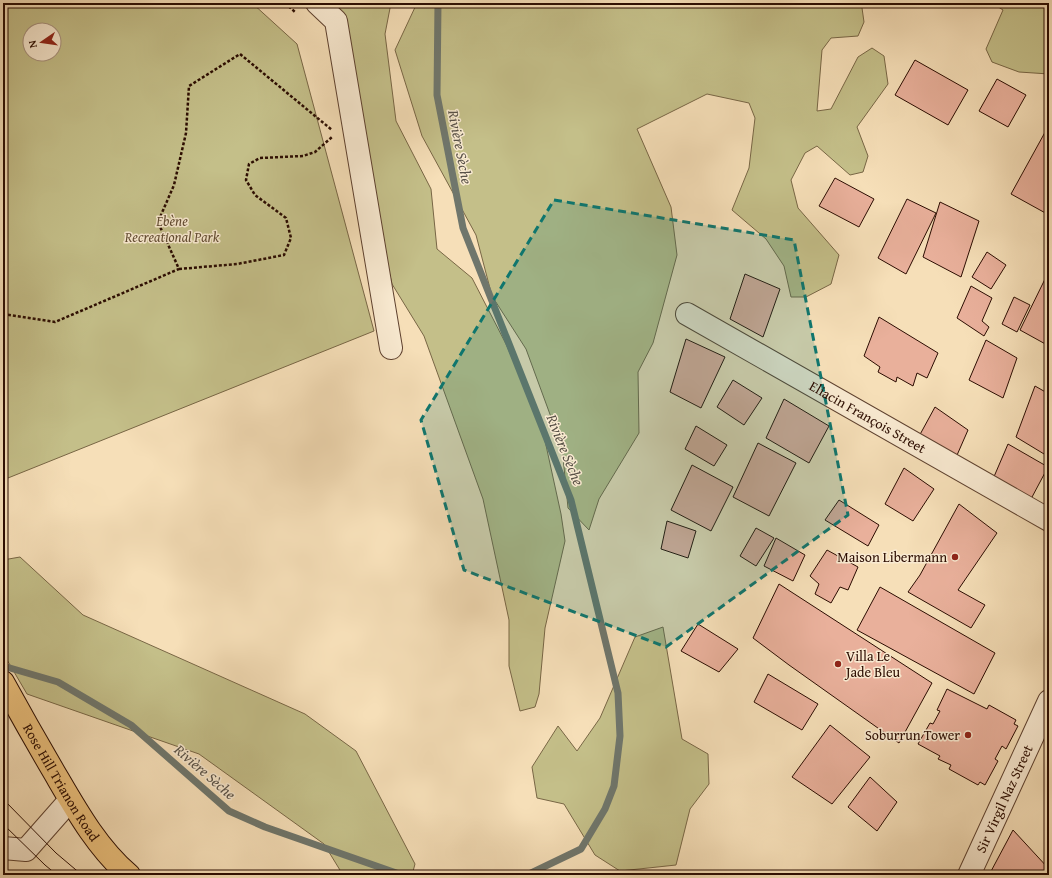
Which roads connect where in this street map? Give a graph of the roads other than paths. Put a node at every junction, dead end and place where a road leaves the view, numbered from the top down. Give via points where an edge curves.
1 (317, 3) edge
2 (687, 314) dead end
3 (391, 348) dead end
4 (1049, 520) edge
5 (3, 682) edge
6 (1049, 701) edge
7 (70, 800) junction
8 (3, 848) edge
9 (129, 875) edge
10 (968, 875) edge

1 - 3 street via 336,21
2 - 4 street, Eliacin François Street
5 - 7 main road, Rose Hill Trianon Road
6 - 10 street, Sir Virgil Naz Street
7 - 8 street via 26,850
7 - 9 main road, Rose Hill Trianon Road via 92,834

